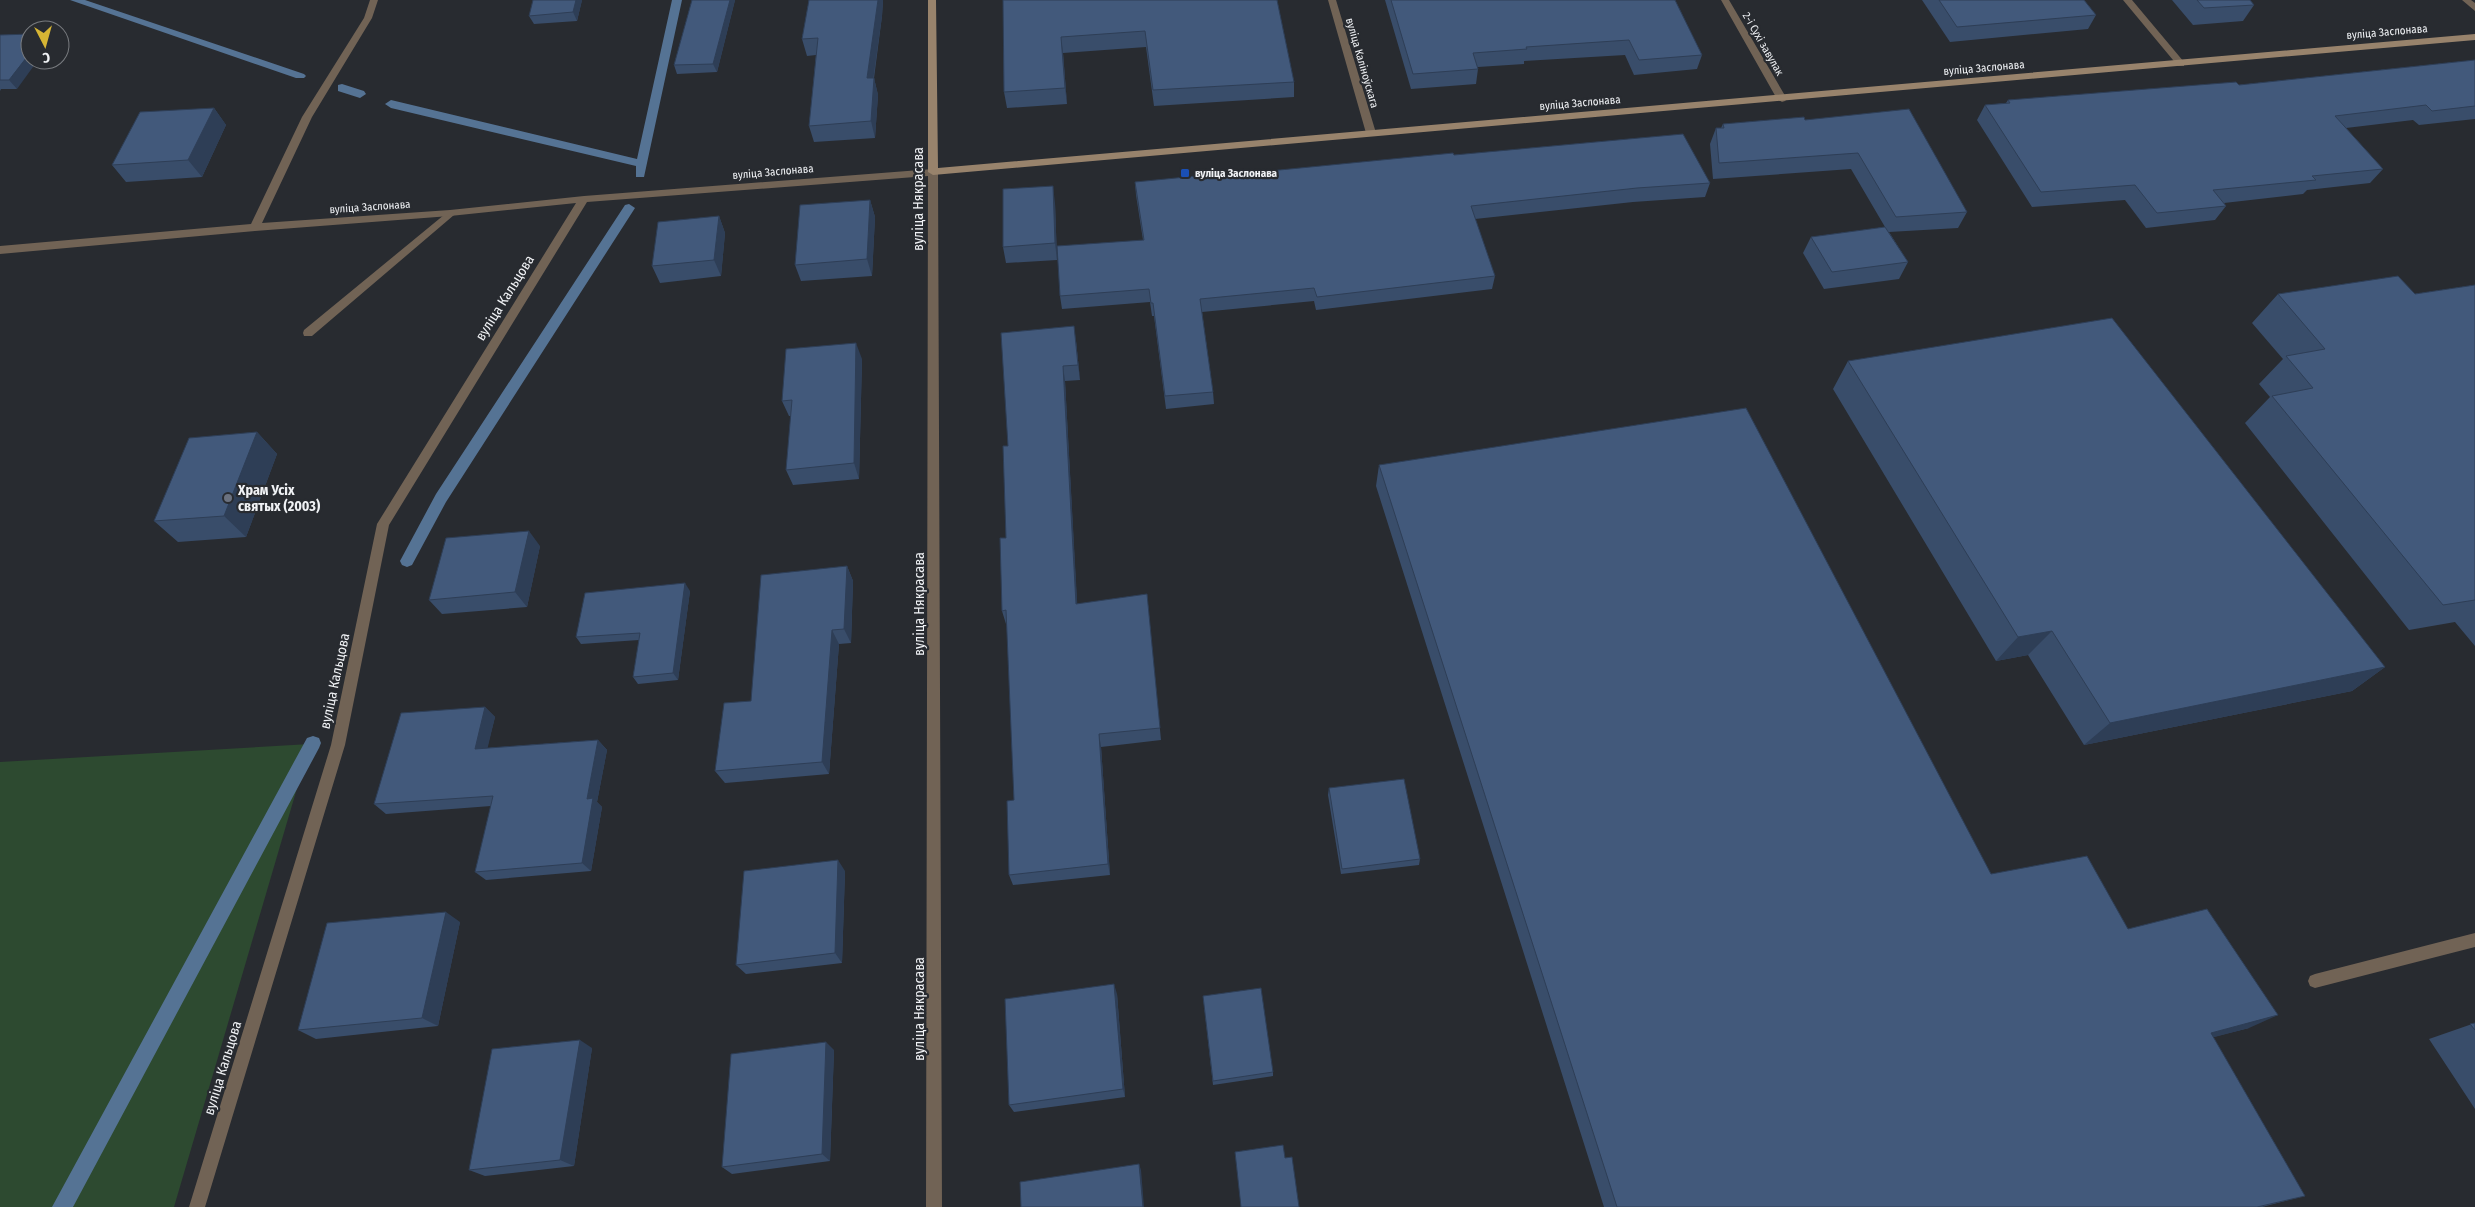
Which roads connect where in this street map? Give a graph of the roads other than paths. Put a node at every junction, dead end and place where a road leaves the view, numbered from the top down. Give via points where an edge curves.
1 (374, 0) edge
2 (932, 0) edge
3 (1332, 0) edge
4 (1725, 0) edge
5 (2126, 0) edge
6 (2466, 0) edge
7 (2475, 8) edge
8 (2475, 37) edge
9 (2181, 64) junction
10 (1782, 99) junction
11 (1370, 133) junction
12 (933, 172) junction
13 (584, 199) junction
14 (450, 213) junction
15 (255, 227) junction
16 (0, 250) edge
17 (308, 332) dead end
18 (2475, 940) edge
19 (2315, 981) dead end
20 (197, 1207) edge
21 (934, 1207) edge

1 - 15 street via 368,18 307,117
2 - 12 street, вуліца Някрасава
3 - 11 street, вуліца Каліноўскага
4 - 10 street, 2-і Сухі завулак
5 - 9 street
6 - 7 street
8 - 9 street, вуліца Заслонава
9 - 10 street, вуліца Заслонава
10 - 11 street, вуліца Заслонава
11 - 12 street, вуліца Заслонава
12 - 13 street, вуліца Заслонава
12 - 21 street, вуліца Някрасава
13 - 14 street, вуліца Заслонава
13 - 20 street, вуліца Кальцова via 383,524 338,745
14 - 15 street, вуліца Заслонава
14 - 17 street
15 - 16 street, вуліца Заслонава
18 - 19 street

